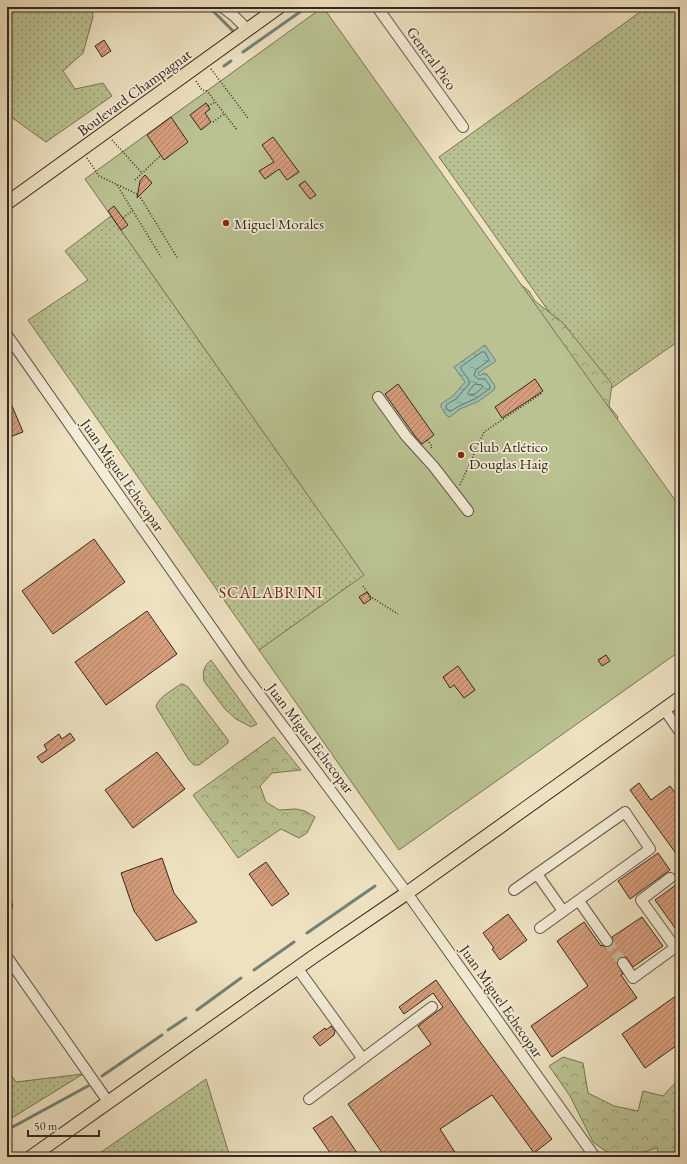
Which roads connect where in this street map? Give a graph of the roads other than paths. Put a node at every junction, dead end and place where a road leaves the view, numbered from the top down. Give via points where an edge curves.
1 (222, 7) edge
2 (279, 7) edge
3 (376, 7) edge
4 (248, 30) junction
5 (463, 127) dead end
6 (7, 203) edge
7 (7, 335) edge
8 (378, 397) dead end
9 (468, 511) dead end
10 (680, 698) edge
11 (664, 709) junction
12 (680, 732) edge
13 (537, 874) junction
14 (670, 878) dead end
15 (514, 890) dead end
16 (407, 893) junction
17 (579, 901) junction
18 (564, 911) junction
19 (540, 928) dead end
20 (607, 941) tunnel mouth
21 (678, 946) edge
22 (7, 957) edge
23 (623, 963) tunnel mouth
24 (298, 969) junction
25 (432, 1007) dead end
26 (362, 1059) junction
27 (309, 1099) dead end
28 (109, 1103) junction
29 (31, 1157) edge
30 (595, 1157) edge

1 - 4 street
2 - 4 main road, Boulevard Champagnat
3 - 5 street, General Pico
4 - 6 main road, Boulevard Champagnat
7 - 16 street, Juan Miguel Echecopar via 242,671
8 - 9 street via 406,436
10 - 11 main road
11 - 12 street
11 - 16 main road
13 - 15 street
13 - 17 street via 625,812 650,849
13 - 18 street
14 - 21 street via 641,900
16 - 24 main road
16 - 30 street, Juan Miguel Echecopar
17 - 18 street
17 - 20 street
18 - 19 street
21 - 23 street via 633,978
22 - 28 street
24 - 26 street
24 - 28 main road
25 - 26 street
26 - 27 street
28 - 29 main road

